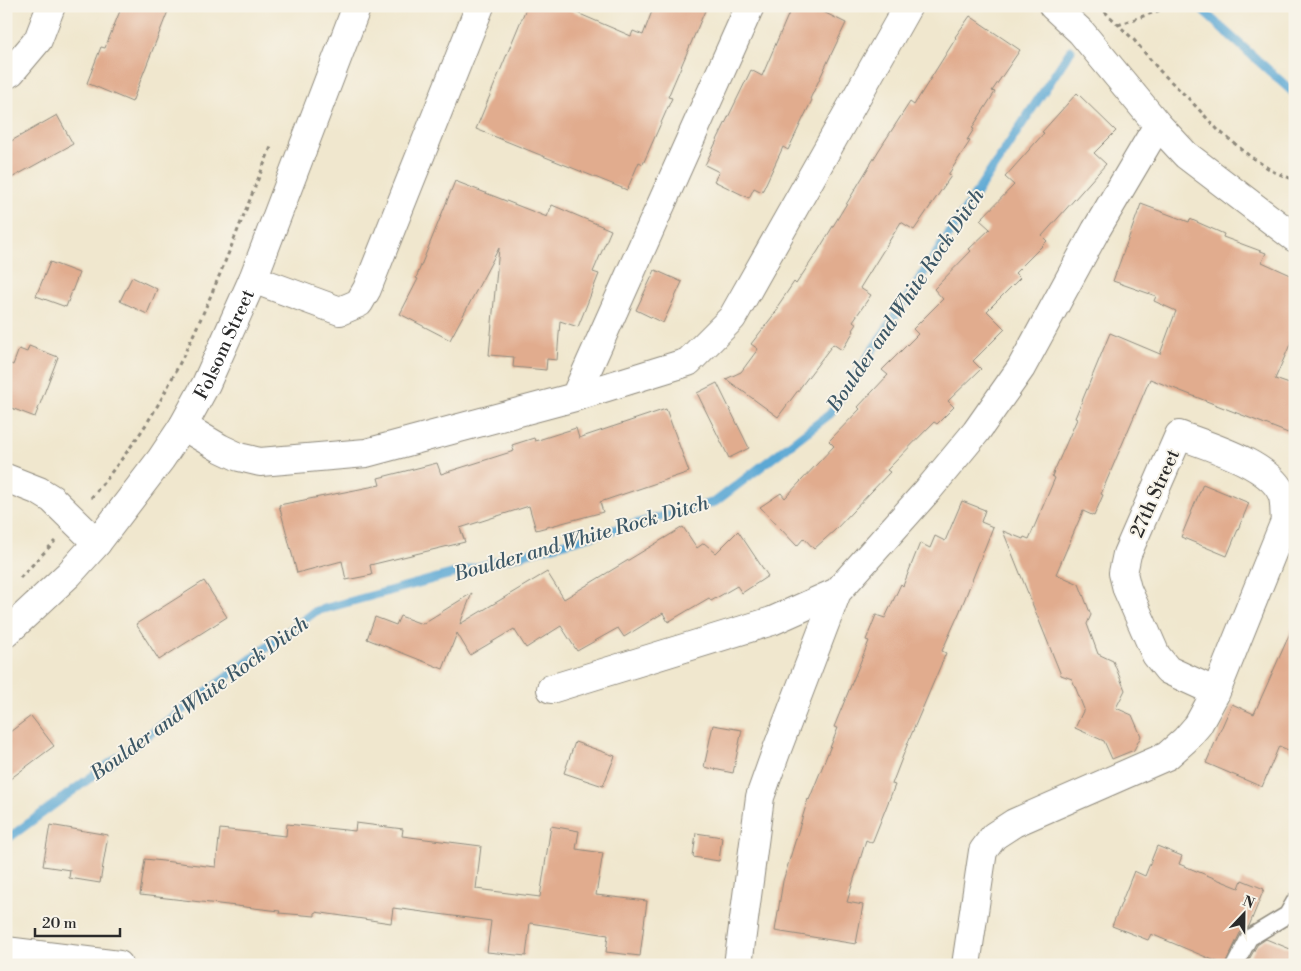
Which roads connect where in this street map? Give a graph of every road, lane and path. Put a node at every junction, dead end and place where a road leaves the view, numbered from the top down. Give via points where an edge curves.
1 (51, 6) edge
2 (358, 6) edge
3 (480, 6) edge
4 (750, 6) edge
5 (908, 6) edge
6 (1053, 6) edge
7 (1099, 6) edge
8 (1172, 6) edge
9 (1118, 25) junction
10 (6, 75) edge
11 (1158, 125) junction
12 (272, 144) dead end
13 (1295, 180) edge
14 (1295, 238) edge
15 (253, 279) junction
16 (575, 397) junction
17 (183, 426) junction
18 (6, 478) edge
19 (74, 520) junction
20 (97, 543) junction
21 (18, 581) dead end
22 (837, 592) junction
23 (6, 632) edge
24 (551, 689) dead end
25 (1216, 692) junction
26 (1295, 901) edge
27 (6, 951) edge
28 (120, 965) edge
29 (738, 965) edge
30 (966, 965) edge
31 (1235, 965) edge

1 - 10 street via 38,40
2 - 15 street, Folsom Street
3 - 15 street via 359,303 340,311
4 - 16 street
5 - 16 street via 732,318 688,362
6 - 11 street via 1081,32
7 - 9 path
8 - 9 path
9 - 13 path via 1218,130 1274,172
11 - 14 street via 1186,155
11 - 22 street via 1021,368 976,432
12 - 19 path via 200,320 167,389 136,440
15 - 17 street, Folsom Street via 206,384
16 - 17 street via 366,453 260,462 239,457
17 - 20 street, Folsom Street
18 - 19 street via 52,499
19 - 20 street
19 - 21 path
20 - 23 street, Folsom Street via 69,574
22 - 24 street via 772,621
22 - 29 street via 760,796
25 - 25 street, 27th Street via 1285,521 1282,494 1267,474 1243,460 1180,434 1127,554 1123,573 1156,655 1168,670
25 - 30 street, 27th Street via 1198,724 1167,756 1014,823 994,836 983,851
26 - 31 lane via 1287,915 1249,938
27 - 28 street

